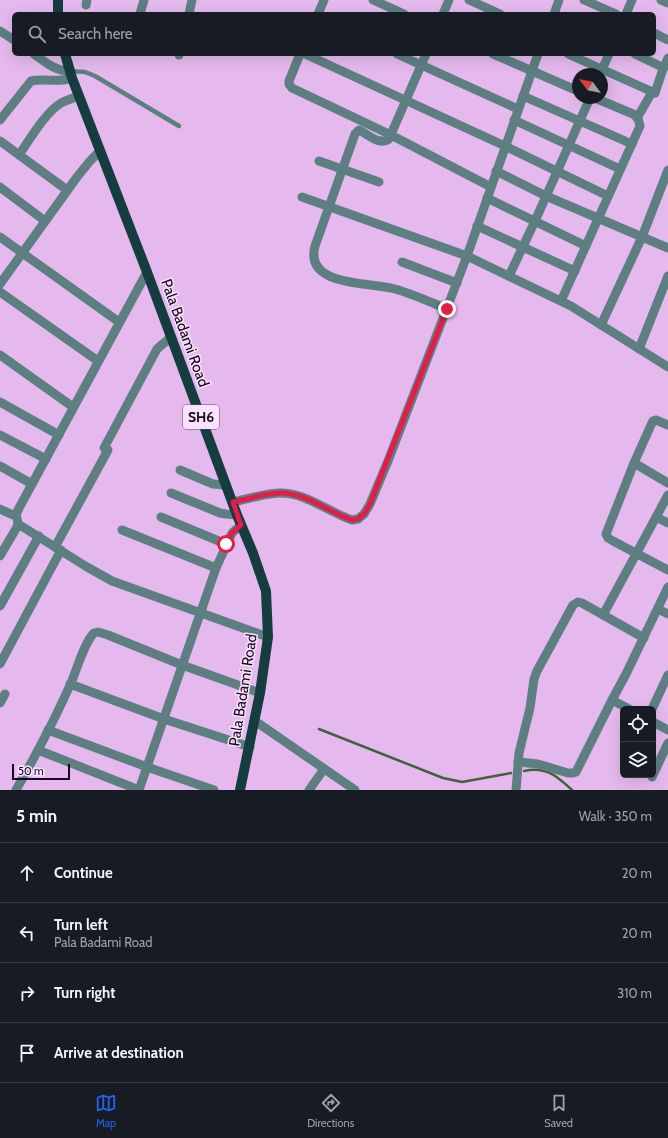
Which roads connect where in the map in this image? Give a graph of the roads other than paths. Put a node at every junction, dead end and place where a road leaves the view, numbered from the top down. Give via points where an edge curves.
1 (58, 0) edge
2 (144, 0) edge
3 (192, 0) edge
4 (324, 0) edge
5 (373, 0) edge
6 (449, 0) edge
7 (469, 0) edge
8 (559, 0) edge
9 (584, 0) edge
10 (632, 0) edge
11 (661, 0) edge
12 (668, 3) edge
13 (58, 12) edge
14 (141, 12) edge
15 (189, 12) edge
16 (319, 12) edge
17 (400, 12) edge
18 (444, 12) edge
19 (496, 12) edge
20 (555, 12) edge
21 (611, 12) edge
22 (627, 12) edge
23 (0, 31) edge
24 (656, 34) edge
25 (12, 39) edge
26 (668, 40) edge
27 (37, 56) edge
28 (66, 56) edge
29 (299, 56) edge
30 (308, 56) edge
31 (402, 56) edge
32 (425, 56) edge
33 (498, 56) edge
34 (537, 56) edge
35 (572, 56) edge
36 (608, 56) edge
37 (639, 56) edge
38 (668, 58) edge
39 (422, 65) junction
40 (594, 68) edge
41 (603, 68) edge
42 (664, 68) junction
43 (532, 71) junction
44 (71, 74) junction
45 (608, 75) edge
46 (572, 88) edge
47 (655, 93) junction
48 (79, 96) junction
49 (523, 96) junction
50 (406, 100) junction
51 (587, 104) edge
52 (608, 104) edge
53 (518, 109) junction
54 (638, 118) junction
55 (0, 120) edge
56 (514, 120) junction
57 (580, 121) junction
58 (179, 126) dead end
59 (391, 136) junction
60 (0, 141) edge
61 (632, 144) junction
62 (569, 145) junction
63 (505, 146) junction
64 (100, 151) junction
65 (19, 155) junction
66 (319, 161) dead end
67 (620, 169) junction
68 (343, 170) junction
69 (668, 170) edge
70 (557, 171) junction
71 (496, 172) junction
72 (379, 182) dead end
73 (0, 187) edge
74 (491, 187) junction
75 (67, 190) junction
76 (546, 196) junction
77 (608, 196) junction
78 (302, 197) dead end
79 (487, 198) junction
80 (330, 207) junction
81 (598, 218) junction
82 (46, 221) junction
83 (535, 221) junction
84 (477, 226) junction
85 (0, 237) edge
86 (642, 237) junction
87 (523, 246) junction
88 (586, 246) junction
89 (668, 248) edge
90 (22, 253) junction
91 (467, 256) junction
92 (402, 262) dead end
93 (575, 271) junction
94 (147, 272) junction
95 (508, 276) junction
96 (668, 276) edge
97 (457, 283) junction
98 (0, 284) edge
99 (0, 292) edge
100 (561, 301) junction
101 (447, 309) junction
102 (119, 322) junction
103 (601, 325) junction
104 (171, 337) junction
105 (639, 349) junction
106 (0, 355) edge
107 (98, 361) junction
108 (668, 367) edge
109 (0, 402) edge
110 (73, 407) junction
111 (668, 425) edge
112 (0, 435) edge
113 (59, 435) junction
114 (46, 460) junction
115 (634, 463) junction
116 (0, 466) edge
117 (180, 470) dead end
118 (668, 483) edge
119 (32, 484) junction
120 (226, 485) junction
121 (171, 492) dead end
122 (668, 495) edge
123 (233, 502) junction
124 (0, 509) edge
125 (16, 514) junction
126 (237, 515) junction
127 (161, 517) dead end
128 (656, 517) junction
129 (668, 523) edge
130 (18, 524) junction
131 (241, 525) junction
132 (122, 530) dead end
133 (39, 536) junction
134 (226, 544) junction
135 (58, 548) junction
136 (636, 553) junction
137 (0, 556) edge
138 (216, 568) junction
139 (668, 570) edge
140 (668, 587) edge
141 (0, 606) edge
142 (658, 609) junction
143 (199, 613) junction
144 (668, 614) edge
145 (602, 615) junction
146 (268, 637) junction
147 (644, 638) junction
148 (0, 664) edge
149 (182, 665) junction
150 (668, 675) edge
151 (70, 684) junction
152 (260, 693) junction
153 (612, 700) junction
154 (623, 706) edge
155 (653, 706) edge
156 (164, 719) junction
157 (255, 721) junction
158 (656, 724) edge
159 (48, 730) junction
160 (668, 730) edge
161 (668, 743) edge
162 (250, 747) junction
163 (38, 750) junction
164 (518, 762) junction
165 (147, 767) junction
166 (656, 768) edge
167 (324, 769) junction
168 (16, 790) edge
169 (139, 790) edge
170 (214, 790) edge
171 (240, 790) edge
172 (308, 790) edge
173 (355, 790) edge
174 (516, 790) edge

1 - 13 main road
2 - 14 street
3 - 15 street
4 - 16 street
5 - 17 street
6 - 18 street
7 - 19 street
8 - 20 street
9 - 21 street
10 - 22 street
11 - 12 street
23 - 25 street
24 - 26 street
27 - 44 street via 59,70
28 - 44 main road, Pala Badami Road / SH6
29 - 59 street via 289,81 292,88
30 - 50 street
31 - 39 street
32 - 39 street
33 - 43 street
34 - 43 street
35 - 40 street
36 - 41 street
37 - 42 street
38 - 42 street
39 - 50 street
39 - 53 street
42 - 47 street
43 - 46 street
43 - 49 street
44 - 48 main road, Pala Badami Road / SH6
44 - 55 street via 61,81 31,81
44 - 58 lane via 85,72 95,76
45 - 47 street
47 - 54 street via 651,94
48 - 64 main road, Pala Badami Road / SH6
48 - 65 street via 55,108
49 - 53 street
49 - 57 street
50 - 59 street
50 - 63 street
51 - 57 street
52 - 54 street
53 - 56 street
54 - 61 street via 640,126
56 - 62 street
56 - 63 street
57 - 61 street
57 - 62 street
59 - 68 street via 383,141 375,140 359,130 356,132
59 - 74 street
60 - 65 street
61 - 67 street
62 - 67 street
62 - 70 street
63 - 70 street
63 - 71 street
64 - 75 street
64 - 94 main road, Pala Badami Road / SH6
65 - 75 street
66 - 68 street
67 - 77 street
68 - 72 street
68 - 80 street
69 - 86 street
70 - 76 street
70 - 77 street
71 - 74 street
71 - 76 street
73 - 82 street
74 - 79 street
75 - 82 street
76 - 81 street
76 - 83 street
77 - 81 street
78 - 80 street
79 - 83 street
79 - 84 street
80 - 91 street
80 - 101 street via 313,253 316,266 322,272 333,278 397,290
81 - 86 street
81 - 88 street
82 - 90 street
83 - 87 street
83 - 88 street
84 - 87 street
84 - 91 street
85 - 90 street
86 - 89 street
86 - 103 street
87 - 93 street
87 - 95 street
88 - 93 street
90 - 98 street
90 - 102 street
91 - 95 street
91 - 97 street
92 - 97 street
93 - 100 street
94 - 102 street
94 - 104 main road, Pala Badami Road / SH6
95 - 100 street
96 - 105 street
97 - 101 street
99 - 107 street
100 - 103 street
101 - 123 street via 388,461 364,514 352,520 292,494 267,494
102 - 107 street
103 - 105 street
104 - 120 main road, Pala Badami Road / SH6
104 - 135 street via 156,349
105 - 108 street
106 - 110 street
107 - 110 street
109 - 113 street
110 - 113 street
111 - 115 street via 653,421
112 - 114 street
113 - 114 street
114 - 119 street
115 - 118 street
115 - 136 street via 606,534 608,538
116 - 119 street
117 - 120 street via 213,484
119 - 125 street
120 - 123 main road, Pala Badami Road / SH6
121 - 126 street via 220,513
122 - 128 street
123 - 126 main road, Pala Badami Road / SH6
124 - 125 street
125 - 130 street
126 - 131 main road, Pala Badami Road / SH6
127 - 134 street
128 - 129 street
128 - 136 street
130 - 133 street
130 - 137 street
131 - 134 street via 232,533
131 - 146 main road, Pala Badami Road / SH6 via 266,591
132 - 138 street
133 - 135 street
133 - 141 street
134 - 138 street
135 - 143 street via 112,581
135 - 148 street
136 - 139 street
136 - 145 street
138 - 143 street
140 - 142 street
142 - 144 street
142 - 147 street
143 - 146 street
143 - 149 street
145 - 147 street
145 - 164 street via 578,602 573,604 534,678
146 - 152 main road, Pala Badami Road / SH6
147 - 153 street
149 - 151 street via 98,632 88,641
149 - 152 street
149 - 156 street
150 - 155 street
151 - 156 street
151 - 159 street
152 - 157 main road, Pala Badami Road / SH6
153 - 154 street
153 - 164 street via 576,772 568,773 538,764
156 - 162 street
156 - 165 street
157 - 162 main road, Pala Badami Road / SH6
157 - 167 street
158 - 160 street
159 - 163 street
159 - 165 street
161 - 166 street
162 - 171 main road, Pala Badami Road / SH6
163 - 168 street
163 - 169 street
164 - 174 street
165 - 169 street
165 - 170 street
167 - 172 street
167 - 173 street

